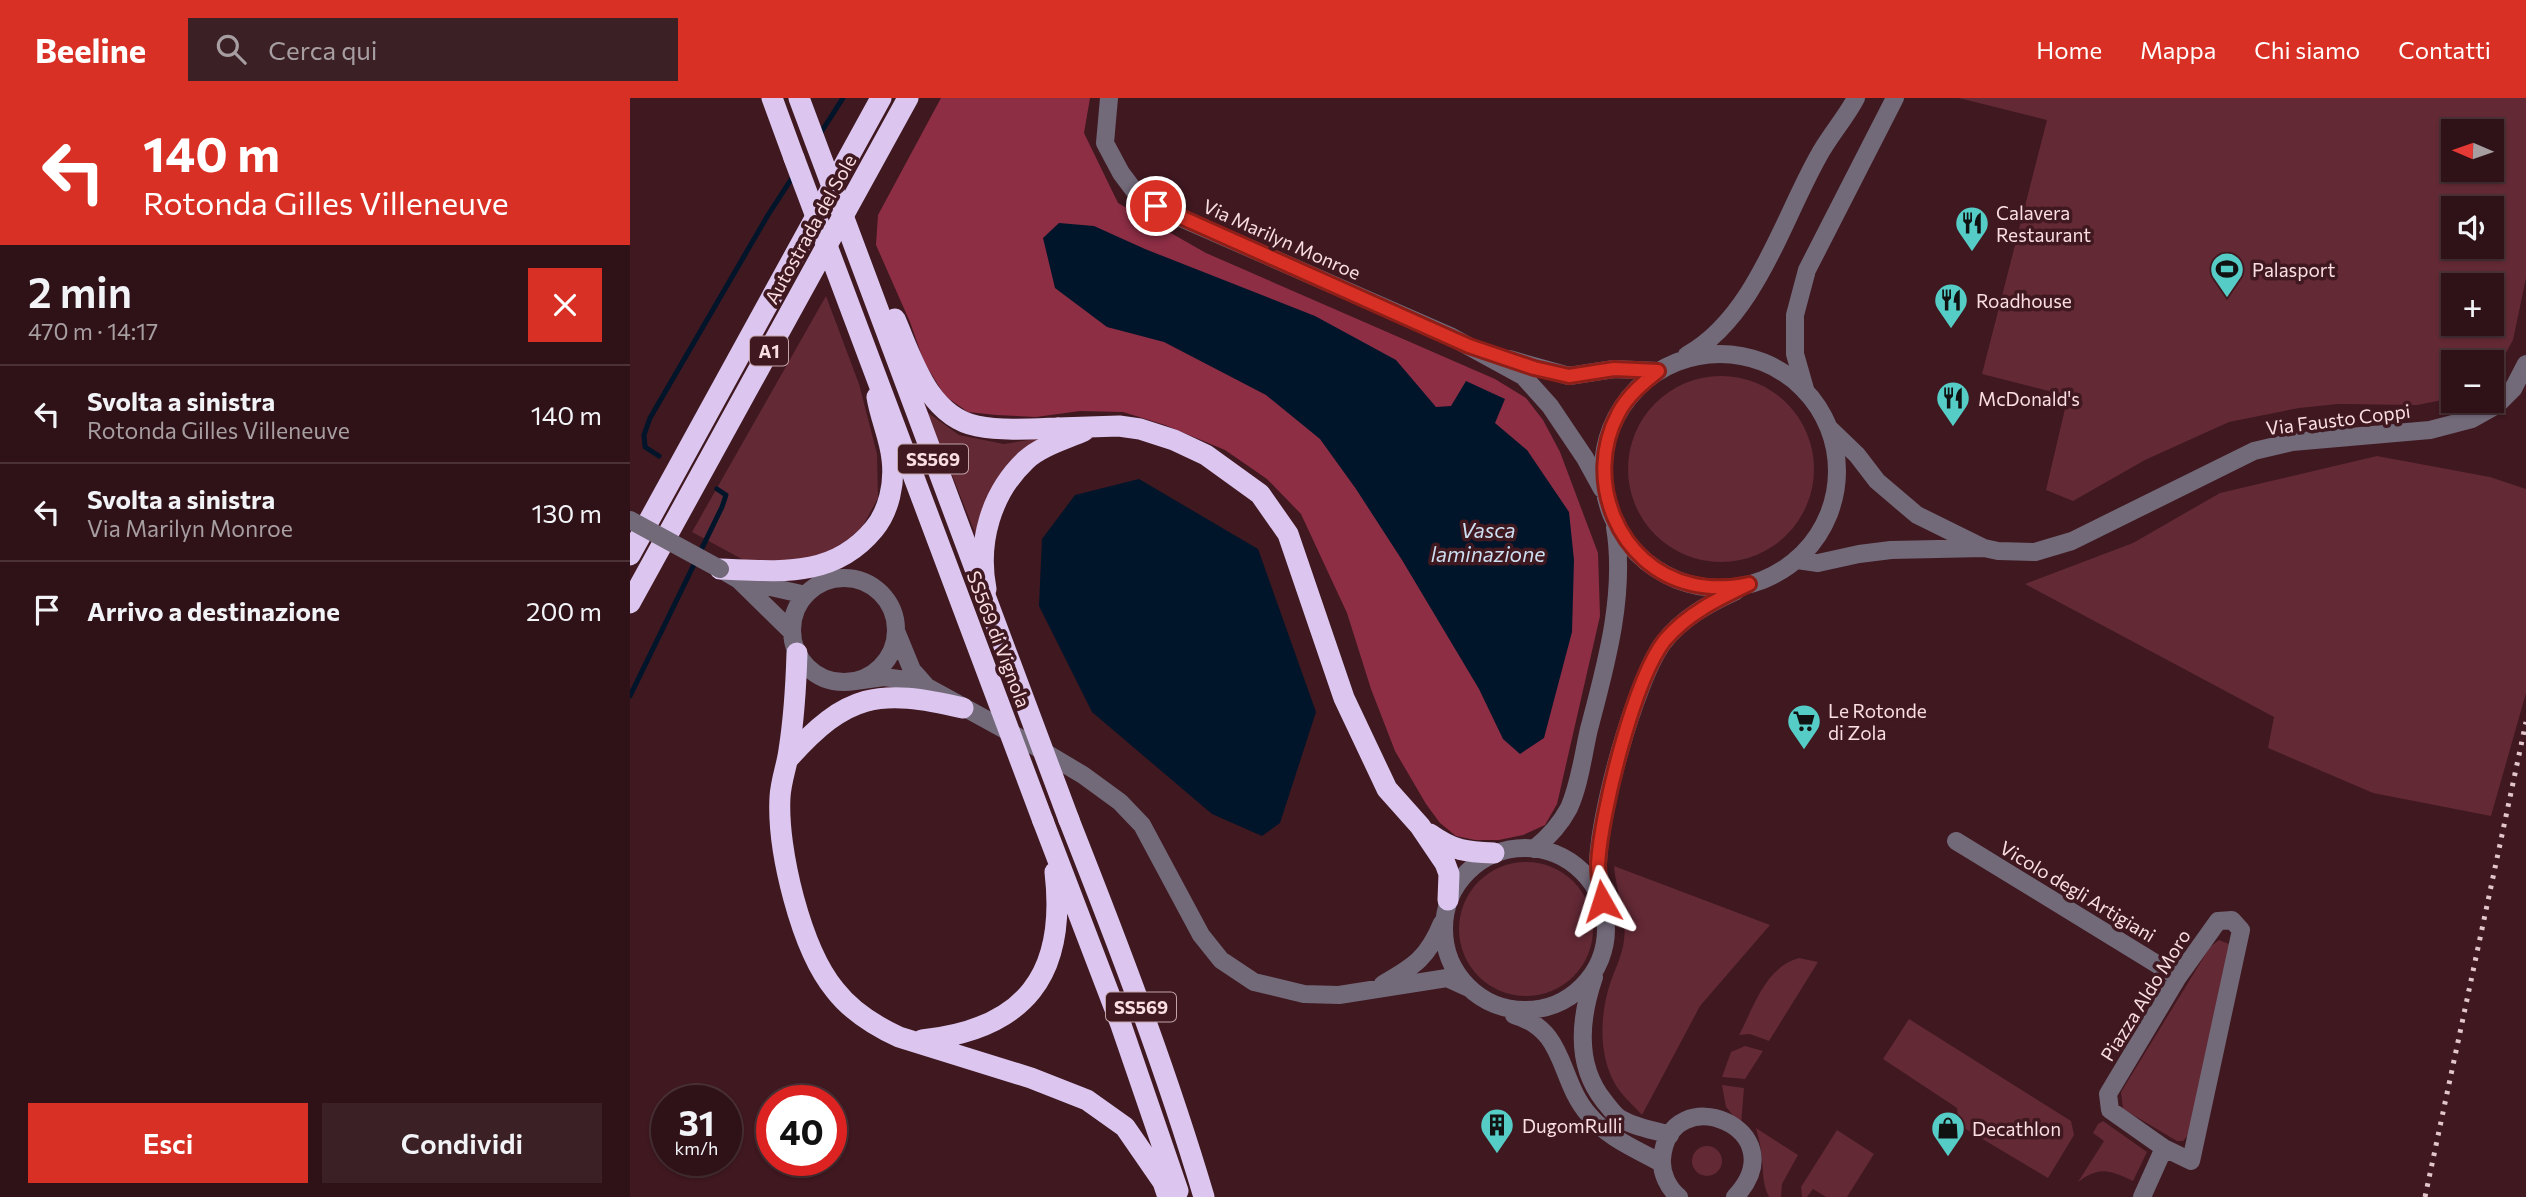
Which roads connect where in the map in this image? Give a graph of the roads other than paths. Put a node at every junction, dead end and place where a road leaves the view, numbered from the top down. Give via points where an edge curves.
1 (772, 98) edge
2 (799, 98) edge
3 (881, 98) edge
4 (908, 98) edge
5 (1109, 98) edge
6 (1856, 98) edge
7 (1895, 98) edge
8 (808, 123) junction
9 (1469, 346) junction
10 (870, 360) junction
11 (2526, 364) edge
12 (1665, 367) junction
13 (1805, 389) junction
14 (1093, 427) junction
15 (1830, 429) junction
16 (1606, 499) junction
17 (630, 520) edge
18 (1614, 520) junction
19 (1984, 548) junction
20 (630, 555) edge
21 (1797, 560) junction
22 (730, 574) junction
23 (1749, 584) junction
24 (806, 594) junction
25 (630, 603) edge
26 (996, 628) junction
27 (896, 631) junction
28 (792, 632) junction
29 (797, 653) junction
30 (855, 681) junction
31 (927, 687) junction
32 (963, 708) junction
33 (788, 759) junction
34 (1420, 826) junction
35 (1956, 841) dead end
36 (1052, 843) junction
37 (1534, 849) junction
38 (1494, 853) junction
39 (1602, 901) junction
40 (1448, 905) junction
41 (1598, 966) junction
42 (2178, 977) junction
43 (1469, 988) junction
44 (1372, 990) junction
45 (1489, 1002) junction
46 (913, 1041) junction
47 (1670, 1135) junction
48 (2164, 1148) junction
49 (1661, 1163) junction
50 (1168, 1197) edge
51 (1180, 1197) edge
52 (1204, 1197) edge
53 (1679, 1197) edge
54 (1735, 1197) edge
55 (2142, 1197) edge

1 - 10 highway, SS569 di Vignola / SS569, bridge
2 - 8 highway, SS569 di Vignola / SS569, bridge
3 - 20 highway, Autostrada del Sole / A1
4 - 25 highway, Autostrada del Sole / A1
5 - 9 street, Via Marilyn Monroe via 1105,143 1139,197
6 - 12 street via 1819,155 1764,268 1740,306 1703,346
7 - 13 street via 1807,270 1795,315 1795,354
8 - 14 highway, bridge via 934,400 975,426
8 - 26 highway, SS569 di Vignola / SS569, bridge
9 - 12 street, Via Marilyn Monroe via 1569,376
9 - 16 street, Via Marilyn Monroe via 1523,376 1550,406
10 - 22 highway, bridge via 892,459 891,493 882,520 848,554 818,566
10 - 36 highway, SS569 di Vignola / SS569, bridge
11 - 19 street, Via Fausto Coppi via 2513,389 2472,419 2430,430 2292,442 2254,451 2072,541 2035,552
12 - 13 street via 1695,356 1743,355 1776,368
12 - 16 street via 1635,390 1618,413 1603,470
13 - 15 street
14 - 26 highway, bridge via 1027,459 999,494 989,518 983,562
14 - 34 highway via 1140,429 1174,440 1206,455 1260,494 1288,534 1344,698 1387,789
15 - 19 street, Via Fausto Coppi via 1877,481 1917,514
15 - 21 street via 1838,469 1831,509
16 - 18 street
17 - 22 street, bridge
18 - 23 street via 1637,554 1670,577 1709,588
18 - 37 street via 1619,548 1617,590 1602,684 1570,806 1558,827
19 - 21 street, Via Fausto Coppi via 1891,550 1818,563
21 - 23 street
22 - 24 street
22 - 28 street
23 - 39 street via 1698,610 1679,626 1643,679 1601,834
24 - 27 street via 829,580 843,578 869,585 889,604
24 - 28 street via 795,612
26 - 52 highway, SS569 di Vignola / SS569, bridge via 1139,1000
27 - 30 street via 894,645 879,668
27 - 31 street via 912,670
28 - 29 street
29 - 30 street via 821,677
29 - 33 highway
30 - 31 street via 884,677
31 - 32 street
32 - 33 highway via 908,698 854,704 833,715
32 - 44 street via 1052,757 1120,802 1142,825 1200,935 1221,960 1254,982 1304,993 1339,995
33 - 46 highway via 780,794 781,836 797,907 821,970 856,1012 878,1028
34 - 38 highway via 1454,849
34 - 40 highway via 1449,874
35 - 42 street, Vicolo degli Artigiani
36 - 46 highway via 1058,895 1056,938 1042,976 1017,1004 981,1027 953,1037
36 - 51 highway, SS569 di Vignola / SS569
37 - 38 street
37 - 39 street via 1575,865
38 - 40 street via 1464,877
39 - 41 street via 1605,945
40 - 43 street via 1448,955
40 - 44 street via 1433,945 1404,972
41 - 45 street via 1570,997 1551,1006 1510,1009
41 - 47 street via 1582,1023 1590,1078 1618,1117
42 - 48 street, Piazza Aldo Moro via 2108,1094 2110,1110
42 - 48 street, Piazza Aldo Moro via 2218,921 2231,920 2241,930 2191,1161
43 - 44 street via 1447,978
43 - 45 street
45 - 49 street via 1501,1011 1532,1020 1549,1037 1581,1106 1606,1133
46 - 50 highway via 1087,1100 1125,1127 1163,1182
47 - 49 street
47 - 54 street via 1692,1118 1720,1118 1733,1124 1750,1146 1752,1160 1750,1174
48 - 55 street
49 - 53 street via 1668,1185

